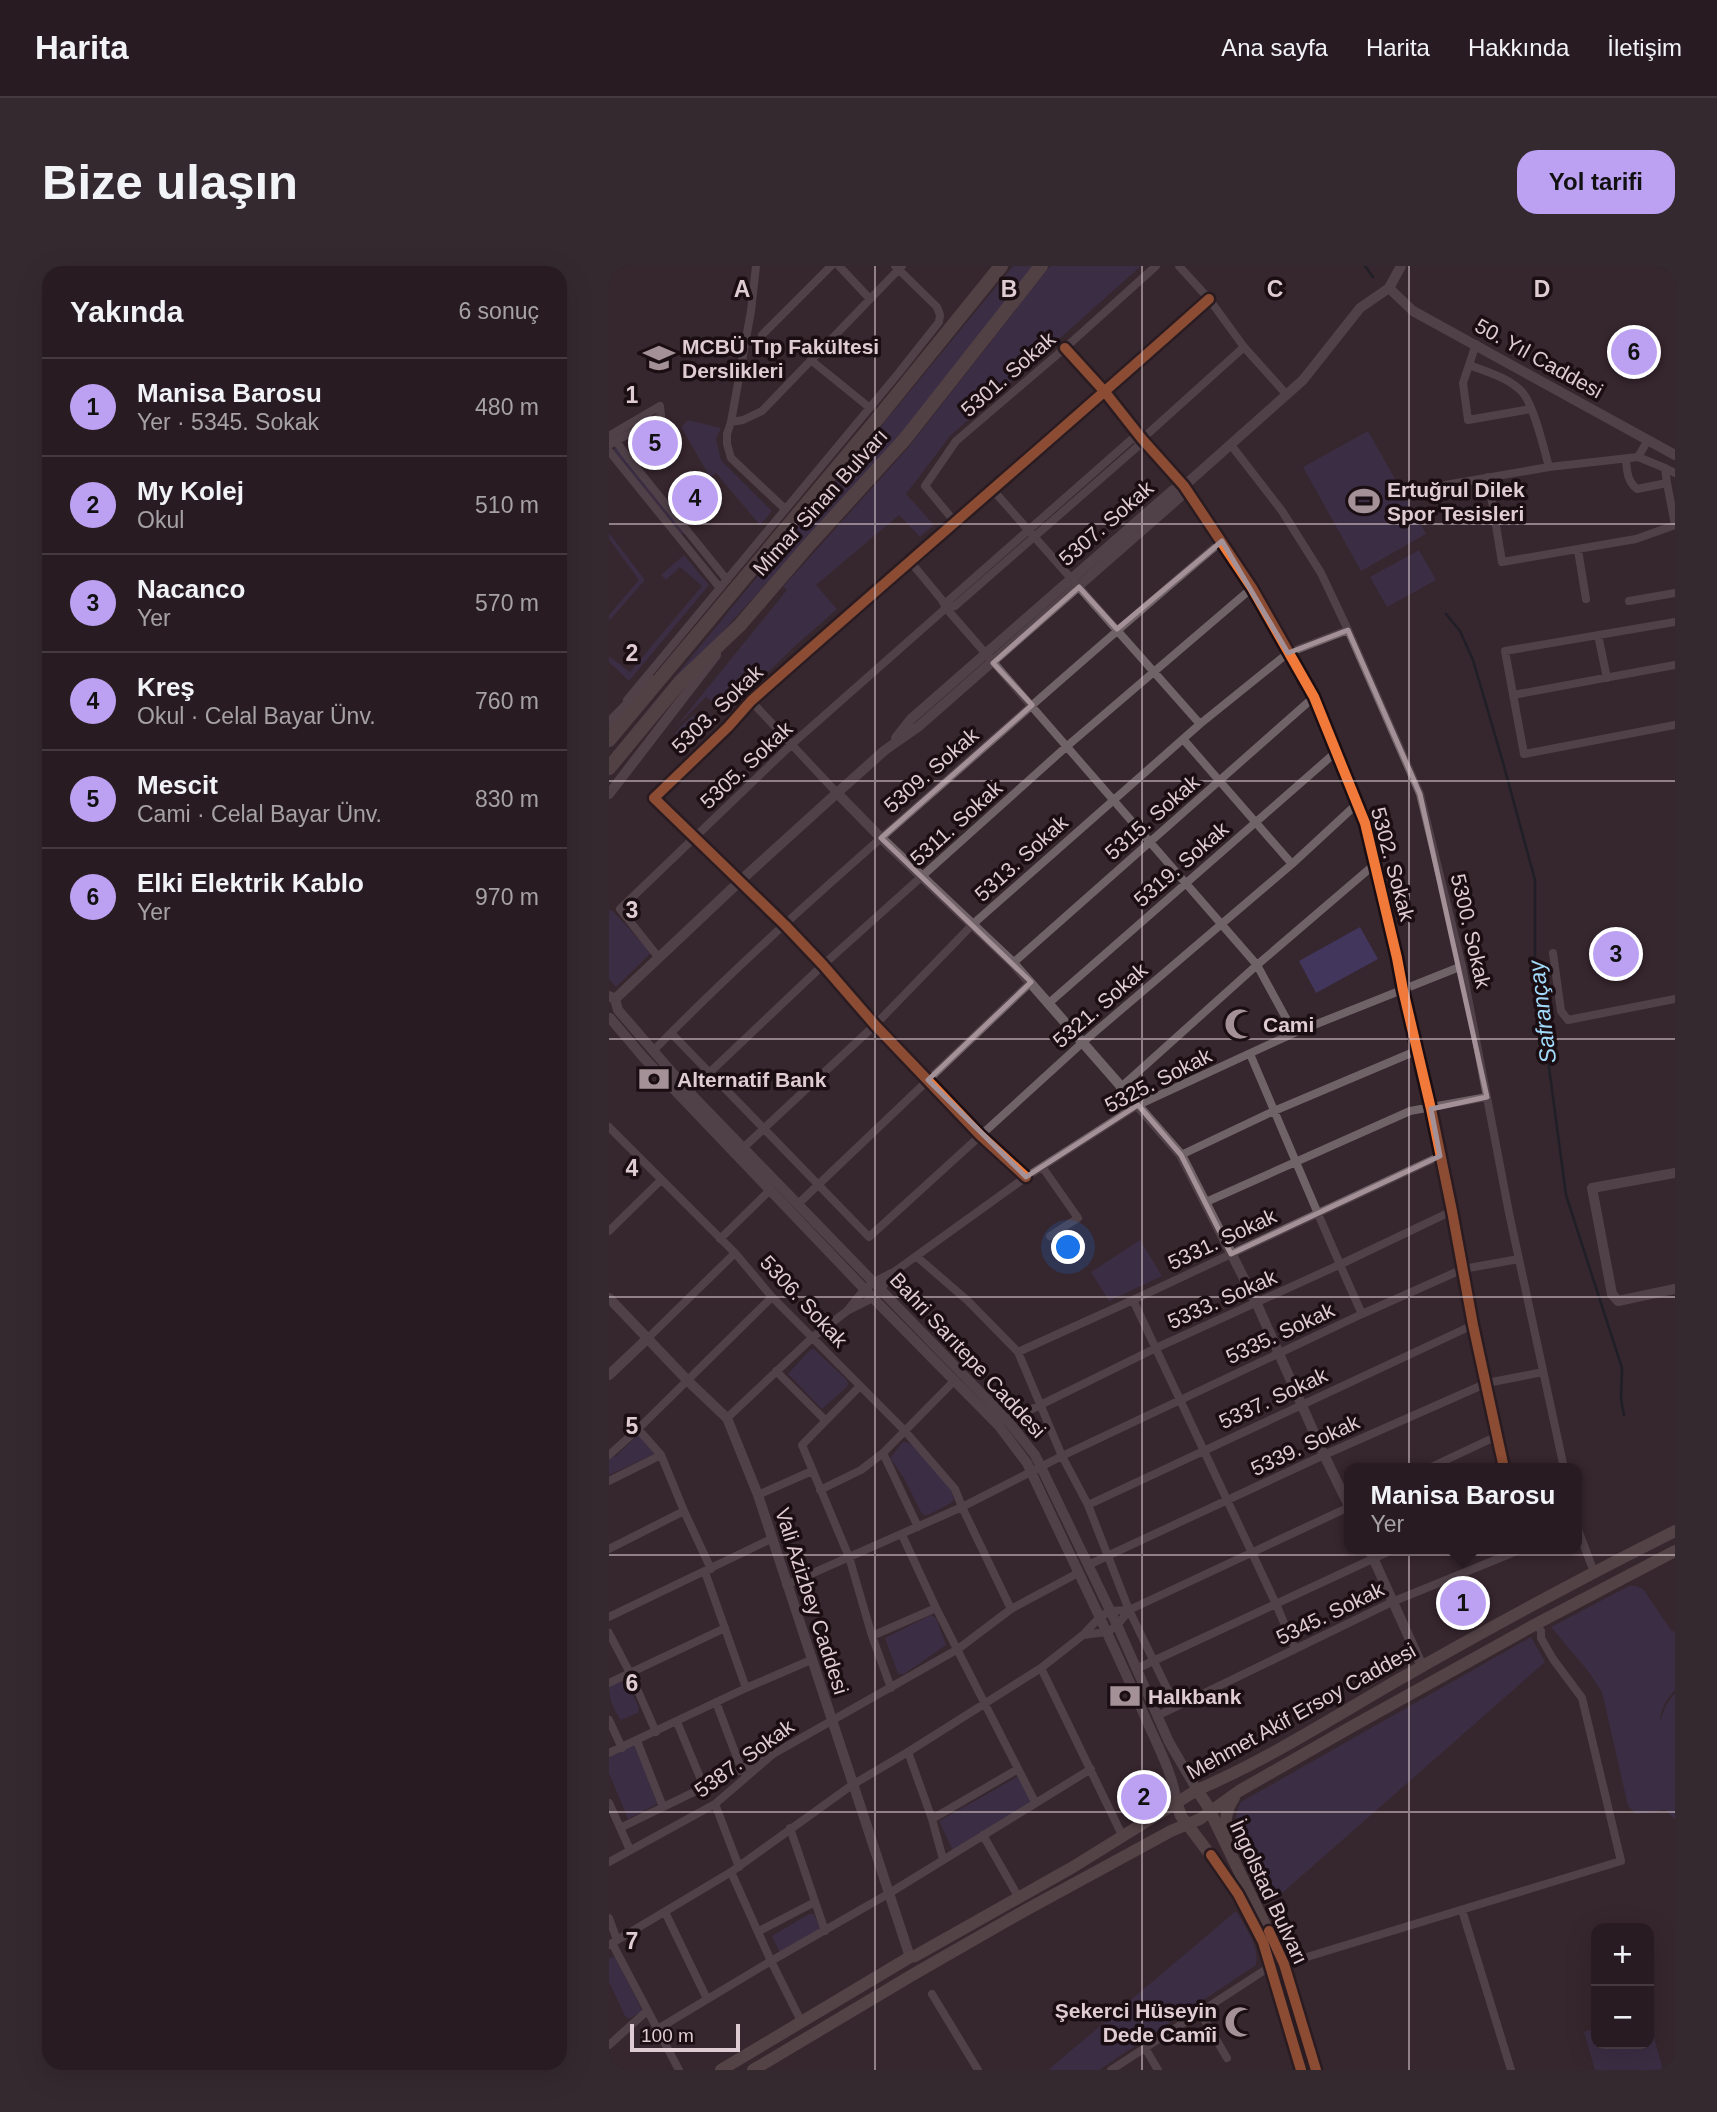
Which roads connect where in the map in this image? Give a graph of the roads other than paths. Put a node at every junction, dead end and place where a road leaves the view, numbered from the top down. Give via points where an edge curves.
1 (756, 266) edge
2 (831, 266) edge
3 (839, 266) edge
4 (1001, 266) edge
5 (1041, 266) edge
6 (1156, 266) edge
7 (1179, 266) edge
8 (1401, 266) edge
9 (899, 267) edge
10 (1389, 288) junction
11 (870, 299) junction
12 (1209, 299) junction
13 (762, 335) dead end
14 (1476, 344) junction
15 (1244, 347) junction
16 (1065, 348) junction
17 (812, 361) junction
18 (1469, 365) junction
19 (916, 372) junction
20 (897, 375) junction
21 (1105, 392) junction
22 (1287, 395) junction
23 (870, 408) junction
24 (1531, 409) junction
25 (731, 422) junction
26 (612, 439) edge
27 (1142, 439) junction
28 (1648, 440) junction
29 (1231, 445) junction
30 (609, 451) edge
31 (1675, 455) edge
32 (1638, 457) junction
33 (1626, 459) junction
34 (1549, 467) junction
35 (1665, 468) junction
36 (1675, 474) edge
37 (1488, 477) junction
38 (1667, 483) junction
39 (1445, 485) dead end
40 (1185, 486) junction
41 (992, 489) junction
42 (785, 509) junction
43 (954, 521) junction
44 (1675, 525) edge
45 (1032, 533) junction
46 (1222, 541) junction
47 (690, 542) junction
48 (1578, 550) junction
49 (909, 560) junction
50 (1071, 579) junction
51 (1079, 587) junction
52 (725, 588) junction
53 (1252, 588) junction
54 (1675, 593) edge
55 (1586, 599) dead end
56 (1629, 601) dead end
57 (946, 608) junction
58 (1675, 622) edge
59 (740, 625) junction
60 (1117, 629) junction
61 (1348, 630) junction
62 (1598, 635) junction
63 (1288, 653) junction
64 (989, 658) junction
65 (1675, 665) edge
66 (1154, 672) junction
67 (1607, 678) junction
68 (1513, 695) junction
69 (1314, 697) junction
70 (751, 701) junction
71 (1032, 705) junction
72 (611, 722) edge
73 (1200, 724) junction
74 (1675, 725) edge
75 (1183, 739) junction
76 (609, 740) edge
77 (792, 744) junction
78 (1066, 747) junction
79 (1336, 752) junction
80 (609, 768) edge
81 (1220, 781) junction
82 (609, 793) edge
83 (837, 793) junction
84 (1114, 799) junction
85 (1358, 803) junction
86 (1256, 822) junction
87 (694, 838) junction
88 (881, 838) junction
89 (1149, 842) junction
90 (1292, 864) junction
91 (1375, 864) junction
92 (922, 877) junction
93 (739, 882) junction
94 (1186, 883) junction
95 (785, 925) junction
96 (973, 925) junction
97 (1221, 925) junction
98 (1553, 953) dead end
99 (659, 958) junction
100 (1013, 963) junction
101 (823, 965) junction
102 (1257, 965) junction
103 (1462, 966) junction
104 (1031, 982) junction
105 (1403, 990) junction
106 (1675, 999) edge
107 (1049, 1003) junction
108 (612, 1008) edge
109 (875, 1024) junction
110 (671, 1033) junction
111 (1294, 1033) junction
112 (1082, 1043) junction
113 (654, 1050) junction
114 (1416, 1051) junction
115 (1250, 1054) junction
116 (709, 1074) junction
117 (928, 1080) junction
118 (1120, 1088) junction
119 (689, 1092) junction
120 (1487, 1097) junction
121 (1138, 1105) junction
122 (1431, 1109) junction
123 (1274, 1111) junction
124 (610, 1129) edge
125 (764, 1129) junction
126 (980, 1135) junction
127 (743, 1148) junction
128 (1181, 1155) junction
129 (1440, 1156) junction
130 (1297, 1162) junction
131 (1043, 1168) junction
132 (1675, 1173) edge
133 (1026, 1177) junction
134 (661, 1180) junction
135 (817, 1185) junction
136 (770, 1190) junction
137 (1206, 1202) junction
138 (798, 1204) junction
139 (1452, 1211) junction
140 (1317, 1214) junction
141 (609, 1231) edge
142 (1050, 1236) dead end
143 (720, 1239) junction
144 (734, 1253) junction
145 (1231, 1254) junction
146 (916, 1256) junction
147 (1519, 1259) junction
148 (1339, 1265) junction
149 (1463, 1269) junction
150 (873, 1289) junction
151 (1675, 1289) edge
152 (772, 1297) junction
153 (609, 1298) edge
154 (1133, 1300) junction
155 (1256, 1302) junction
156 (1362, 1314) junction
157 (1473, 1325) junction
158 (648, 1338) junction
159 (813, 1338) junction
160 (1156, 1348) junction
161 (1019, 1352) junction
162 (1278, 1353) junction
163 (776, 1371) junction
164 (1543, 1373) junction
165 (609, 1375) edge
166 (687, 1380) junction
167 (955, 1380) junction
168 (1487, 1383) junction
169 (860, 1386) junction
170 (1179, 1400) junction
171 (1039, 1404) junction
172 (1301, 1404) junction
173 (727, 1418) junction
174 (825, 1420) junction
175 (1008, 1421) junction
176 (638, 1429) junction
177 (905, 1431) junction
178 (1496, 1436) junction
179 (1202, 1451) junction
180 (883, 1453) junction
181 (609, 1455) edge
182 (661, 1455) junction
183 (1324, 1455) junction
184 (1062, 1457) junction
185 (1439, 1463) edge
186 (1503, 1463) edge
187 (1563, 1463) edge
188 (1036, 1470) junction
189 (813, 1471) junction
190 (609, 1481) edge
191 (820, 1490) junction
192 (758, 1495) junction
193 (1344, 1497) edge
194 (1226, 1501) junction
195 (1088, 1505) junction
196 (962, 1507) junction
197 (1344, 1509) edge
198 (684, 1511) junction
199 (918, 1527) junction
200 (1675, 1531) edge
201 (902, 1535) junction
202 (771, 1539) junction
203 (1582, 1540) edge
204 (609, 1549) edge
205 (1675, 1551) edge
206 (1250, 1552) junction
207 (1369, 1554) edge
208 (1371, 1554) edge
209 (1510, 1554) edge
210 (849, 1557) junction
211 (1107, 1557) junction
212 (1088, 1565) junction
213 (708, 1571) junction
214 (1594, 1572) junction
215 (1078, 1573) junction
216 (786, 1585) junction
217 (1392, 1602) junction
218 (1276, 1605) junction
219 (936, 1608) junction
220 (1011, 1609) junction
221 (1129, 1610) junction
222 (1105, 1614) junction
223 (609, 1617) edge
224 (1536, 1624) junction
225 (1118, 1627) junction
226 (725, 1628) junction
227 (609, 1633) edge
228 (1106, 1633) junction
229 (1083, 1635) junction
230 (872, 1636) junction
231 (958, 1649) junction
232 (1295, 1649) junction
233 (811, 1660) junction
234 (1153, 1661) junction
235 (1422, 1666) junction
236 (1041, 1668) junction
237 (1136, 1668) junction
238 (630, 1673) junction
239 (609, 1683) edge
240 (745, 1688) junction
241 (891, 1688) junction
242 (716, 1702) junction
243 (985, 1703) junction
244 (1176, 1707) junction
245 (1157, 1717) junction
246 (609, 1720) edge
247 (831, 1720) junction
248 (677, 1722) junction
249 (656, 1732) junction
250 (637, 1741) junction
251 (622, 1748) junction
252 (908, 1752) junction
253 (609, 1753) edge
254 (773, 1754) junction
255 (741, 1769) junction
256 (1018, 1769) junction
257 (1091, 1769) junction
258 (744, 1780) junction
259 (852, 1785) junction
260 (704, 1787) junction
261 (1197, 1790) junction
262 (1239, 1791) junction
263 (1035, 1802) junction
264 (1176, 1802) junction
265 (609, 1803) edge
266 (715, 1804) junction
267 (663, 1807) junction
268 (1210, 1812) junction
269 (932, 1819) junction
270 (1189, 1825) junction
271 (620, 1828) junction
272 (790, 1828) junction
273 (1171, 1831) junction
274 (983, 1835) junction
275 (1123, 1837) junction
276 (630, 1850) junction
277 (1211, 1855) junction
278 (943, 1859) junction
279 (609, 1862) edge
280 (1235, 1864) junction
281 (735, 1870) junction
282 (888, 1894) junction
283 (1019, 1898) junction
284 (815, 1902) junction
285 (1462, 1910) junction
286 (665, 1912) junction
287 (609, 1918) edge
288 (759, 1931) junction
289 (825, 1931) junction
290 (613, 1943) edge
291 (910, 1958) junction
292 (771, 1961) junction
293 (1284, 1964) junction
294 (1271, 1966) junction
295 (917, 1972) junction
296 (932, 1994) dead end
297 (708, 1999) junction
298 (647, 2011) junction
299 (1200, 2012) junction
300 (802, 2023) junction
301 (656, 2030) junction
302 (609, 2045) edge
303 (1145, 2048) junction
304 (1227, 2058) dead end
305 (679, 2070) edge
306 (721, 2070) edge
307 (753, 2070) edge
308 (978, 2070) edge
309 (1111, 2070) edge
310 (1158, 2070) edge
311 (1301, 2070) edge
312 (1316, 2070) edge
313 (1511, 2070) edge

1 - 25 street
2 - 13 street
3 - 11 street
4 - 19 highway, Mimar Sinan Bulvarı
5 - 59 highway, Mimar Sinan Bulvarı via 905,439
6 - 16 street, 5301. Sokak
7 - 12 street
8 - 10 street
9 - 11 street
9 - 20 street via 940,315
10 - 14 street, 50. Yıl Caddesi via 1412,311
10 - 22 street via 1360,307
11 - 17 street
12 - 15 street
12 - 21 street, 5303. Sokak
14 - 18 street
14 - 28 street, 50. Yıl Caddesi
15 - 22 street
15 - 27 street, 5305. Sokak
16 - 21 street, 5302. Sokak
16 - 43 street, 5301. Sokak via 956,441 925,486
17 - 23 street
17 - 25 street via 762,411
18 - 24 street via 1514,385
18 - 24 street via 1463,383 1468,421
19 - 20 street
19 - 52 highway, Mimar Sinan Bulvarı
20 - 23 street
21 - 27 street, 5302. Sokak
21 - 41 street, 5303. Sokak
22 - 29 street
23 - 42 street
24 - 34 street
25 - 42 street via 727,434 731,458
26 - 26 street via 661,416 660,406
26 - 47 street
27 - 40 street, 5302. Sokak
27 - 45 street, 5305. Sokak via 1132,439
28 - 31 street, 50. Yıl Caddesi
28 - 32 street
29 - 40 street
29 - 61 street, 5300. Sokak via 1321,573
30 - 47 street
32 - 33 street
32 - 35 street
33 - 34 street
33 - 38 street via 1628,478 1637,489
34 - 37 street
35 - 36 street
35 - 38 street
37 - 39 street
37 - 48 street via 1502,562
38 - 44 street
40 - 46 street, 5302. Sokak
40 - 50 street, 5307. Sokak via 1173,490
40 - 51 street, 5307. Sokak via 1180,497
41 - 43 street, 5303. Sokak
41 - 45 street
42 - 52 street
43 - 49 street, 5303. Sokak
44 - 48 street via 1636,539
45 - 50 street
45 - 57 street, 5305. Sokak via 948,601
46 - 53 street, 5302. Sokak
46 - 60 street, 5309. Sokak
47 - 52 street
48 - 55 street
49 - 57 street
49 - 70 street, 5303. Sokak
50 - 51 street
50 - 64 street, 5307. Sokak
51 - 60 street
51 - 64 street, 5307. Sokak
52 - 72 main road via 660,672
52 - 76 highway, Mimar Sinan Bulvarı
53 - 63 street, 5302. Sokak
53 - 66 street, 5311. Sokak
54 - 56 street
57 - 64 street
57 - 77 street, 5305. Sokak
58 - 62 street
59 - 80 highway, Mimar Sinan Bulvarı via 681,681
59 - 82 main road
60 - 66 street
60 - 71 street, 5309. Sokak
61 - 63 street, 5313. Sokak
61 - 103 street, 5300. Sokak via 1420,794
62 - 67 street
62 - 68 street via 1505,651
63 - 69 street, 5302. Sokak
63 - 73 street, 5313. Sokak
64 - 71 street
64 - 83 street, 5307. Sokak via 911,719 885,750
65 - 67 street
66 - 73 street
66 - 78 street, 5311. Sokak
67 - 68 street
68 - 74 street via 1524,754
69 - 79 street, 5302. Sokak
69 - 81 street, 5315. Sokak
70 - 77 street
70 - 87 street, 5303. Sokak via 653,798
71 - 78 street
71 - 88 street, 5309. Sokak
73 - 75 street, 5313. Sokak
75 - 81 street
75 - 84 street, 5313. Sokak
77 - 83 street
77 - 87 street, 5305. Sokak
78 - 84 street
78 - 92 street, 5311. Sokak
79 - 85 street, 5302. Sokak
79 - 86 street, 5319. Sokak
81 - 86 street
81 - 89 street, 5315. Sokak
83 - 88 street
83 - 93 street, 5307. Sokak
84 - 89 street
84 - 96 street, 5313. Sokak
85 - 90 street, 5321. Sokak
85 - 91 street, 5302. Sokak
86 - 90 street
86 - 94 street, 5319. Sokak
87 - 93 street, 5303. Sokak
87 - 99 street, 5305. Sokak via 620,909
88 - 92 street
88 - 95 street, 5309. Sokak
89 - 94 street
89 - 100 street, 5315. Sokak
90 - 97 street, 5321. Sokak
91 - 102 street
91 - 105 street, 5302. Sokak
92 - 96 street
92 - 101 street, 5311. Sokak
93 - 95 street, 5303. Sokak
93 - 99 street, 5307. Sokak
94 - 97 street
94 - 107 street, 5319. Sokak
95 - 101 street, 5303. Sokak
95 - 110 street, 5309. Sokak
96 - 100 street
96 - 109 street, 5313. Sokak
97 - 102 street
97 - 112 street, 5321. Sokak
98 - 106 street via 1561,1011 1568,1020
99 - 108 street, 5307. Sokak
100 - 104 street
101 - 109 street, 5303. Sokak
101 - 116 street, 5311. Sokak
102 - 111 street
102 - 118 street
103 - 105 street, 5325. Sokak
103 - 120 street, 5300. Sokak
104 - 107 street
104 - 117 street
105 - 111 street, 5325. Sokak
105 - 114 street, 5302. Sokak
107 - 112 street
108 - 113 main road, Bahri Sarıtepe Caddesi
108 - 136 main road, Bahri Sarıtepe Caddesi via 644,1058
109 - 117 street, 5303. Sokak
109 - 125 street, 5313. Sokak
110 - 113 street, 5309. Sokak
110 - 116 street
111 - 115 street, 5325. Sokak
112 - 118 street
112 - 126 street, 5321. Sokak
113 - 119 main road, Bahri Sarıtepe Caddesi
114 - 122 street, 5302. Sokak
114 - 123 street
115 - 121 street, 5325. Sokak
115 - 123 street
116 - 119 street, 5311. Sokak
116 - 125 street
117 - 126 street, 5303. Sokak
117 - 135 street
118 - 121 street
119 - 127 main road, Bahri Sarıtepe Caddesi
120 - 122 street
120 - 147 street, 5300. Sokak
121 - 128 street
121 - 131 street, 5325. Sokak
122 - 129 street, 5302. Sokak
122 - 130 street via 1410,1111
123 - 128 street
123 - 130 street
124 - 134 street, 5306. Sokak
125 - 127 street, 5313. Sokak
125 - 135 street
126 - 133 street, 5303. Sokak
126 - 135 street, 5321. Sokak via 869,1237
127 - 138 main road, Bahri Sarıtepe Caddesi
128 - 137 street
129 - 139 street, 5302. Sokak
129 - 140 street, 5331. Sokak
130 - 137 street
130 - 140 street
131 - 133 street, 5325. Sokak
131 - 142 street via 1079,1218
132 - 151 street via 1592,1188 1612,1294 1618,1301
133 - 146 street, 5325. Sokak
134 - 141 street
134 - 143 street, 5306. Sokak
135 - 138 street
136 - 143 street
136 - 150 main road, Bahri Sarıtepe Caddesi
137 - 145 street
138 - 150 main road, Bahri Sarıtepe Caddesi
139 - 148 street, 5333. Sokak
139 - 149 street, 5302. Sokak
140 - 145 street, 5331. Sokak
140 - 148 street
143 - 144 street, 5306. Sokak
144 - 152 street, 5306. Sokak
144 - 158 street
145 - 154 street, 5331. Sokak
145 - 155 street
146 - 150 street, 5325. Sokak
146 - 161 street
147 - 149 street, 5335. Sokak
147 - 164 street, 5300. Sokak
148 - 155 street, 5333. Sokak
148 - 156 street
149 - 156 street, 5335. Sokak
149 - 157 street, 5302. Sokak
150 - 159 street, 5325. Sokak
150 - 167 main road, Bahri Sarıtepe Caddesi
150 - 175 main road, Bahri Sarıtepe Caddesi
152 - 159 street, 5306. Sokak
152 - 166 street
153 - 158 street, Vali Azizbey Caddesi
154 - 160 street
154 - 161 street, 5331. Sokak
155 - 160 street, 5333. Sokak
155 - 162 street
156 - 162 street, 5335. Sokak
157 - 168 street, 5302. Sokak
157 - 172 street, 5337. Sokak
158 - 165 street
158 - 166 street, Vali Azizbey Caddesi
159 - 163 street, 5325. Sokak
159 - 169 street, 5306. Sokak
160 - 170 street
160 - 171 street, 5333. Sokak
161 - 171 street
162 - 170 street, 5335. Sokak
162 - 172 street
163 - 173 street, 5325. Sokak
163 - 174 street
164 - 168 street, 5339. Sokak
164 - 187 street, 5300. Sokak
166 - 173 street, Vali Azizbey Caddesi
166 - 176 street
167 - 177 street
167 - 188 main road, Bahri Sarıtepe Caddesi
168 - 178 street, 5302. Sokak
168 - 183 street, 5339. Sokak
169 - 174 street
169 - 177 street, 5306. Sokak
170 - 179 street
170 - 184 street, 5335. Sokak
171 - 175 street, 5333. Sokak
171 - 184 street
172 - 179 street, 5337. Sokak
172 - 183 street
173 - 192 street, Vali Azizbey Caddesi
174 - 189 street via 802,1445
175 - 188 main road, Bahri Sarıtepe Caddesi via 1035,1455
176 - 181 street
176 - 182 street
177 - 180 street
177 - 196 street, 5306. Sokak via 955,1489
178 - 185 street
178 - 186 street, 5302. Sokak
179 - 194 street
179 - 195 street, 5337. Sokak
180 - 191 street via 861,1470
180 - 199 street
182 - 190 street
182 - 198 street
183 - 193 street
183 - 194 street, 5339. Sokak
184 - 188 street, 5335. Sokak
184 - 195 street
188 - 196 street, 5335. Sokak
188 - 212 main road, Bahri Sarıtepe Caddesi
188 - 215 main road, Bahri Sarıtepe Caddesi
189 - 191 street
189 - 192 street
191 - 210 street
192 - 202 street, Vali Azizbey Caddesi
194 - 206 street
194 - 211 street, 5339. Sokak
195 - 211 street
196 - 199 street, 5335. Sokak
196 - 220 street, 5306. Sokak
197 - 206 street
198 - 204 street
198 - 213 street
199 - 201 street, 5335. Sokak
200 - 214 main road, Mehmet Akif Ersoy Caddesi
201 - 210 street, 5335. Sokak
201 - 219 street
202 - 213 street
202 - 216 street, Vali Azizbey Caddesi
203 - 214 street
205 - 224 main road, Mehmet Akif Ersoy Caddesi
206 - 218 street
206 - 221 street
207 - 218 street
208 - 217 street
209 - 217 street, 5345. Sokak
210 - 216 street, 5335. Sokak
210 - 230 street
211 - 212 street, 5339. Sokak
211 - 221 street
212 - 222 main road, Bahri Sarıtepe Caddesi
213 - 223 street
213 - 226 street
214 - 235 main road, Mehmet Akif Ersoy Caddesi
215 - 220 street, 5387. Sokak
215 - 222 main road, Bahri Sarıtepe Caddesi
216 - 233 street, Vali Azizbey Caddesi
217 - 232 street, 5345. Sokak
217 - 235 street
218 - 232 street
218 - 234 street
219 - 230 street
219 - 231 street
220 - 231 street, 5387. Sokak
221 - 222 street
221 - 225 street
221 - 234 street
222 - 225 main road, Bahri Sarıtepe Caddesi
222 - 228 main road, Bahri Sarıtepe Caddesi
222 - 229 street
224 - 262 main road, Mehmet Akif Ersoy Caddesi
224 - 285 street via 1553,1659 1582,1698 1621,1861
225 - 228 street
225 - 237 main road, Bahri Sarıtepe Caddesi
226 - 238 street
226 - 240 street
227 - 238 street
228 - 229 street
228 - 264 main road, Bahri Sarıtepe Caddesi via 1160,1753
229 - 236 street
230 - 241 street
231 - 241 street, 5387. Sokak
231 - 243 street
232 - 244 street, 5345. Sokak
233 - 240 street
233 - 247 street, Vali Azizbey Caddesi
234 - 237 street
234 - 244 street
235 - 261 main road, Mehmet Akif Ersoy Caddesi
236 - 243 street
236 - 257 street
237 - 245 main road, Bahri Sarıtepe Caddesi
238 - 239 street
238 - 249 street
240 - 242 street
241 - 247 street, 5387. Sokak
242 - 248 street
242 - 255 street
243 - 252 street
243 - 256 street
244 - 245 street, 5345. Sokak
245 - 261 main road, Bahri Sarıtepe Caddesi
246 - 251 street
247 - 254 street, 5387. Sokak
247 - 259 street, Vali Azizbey Caddesi
248 - 249 street
248 - 260 street
249 - 250 street
250 - 251 street
250 - 267 street
251 - 253 street
252 - 259 street
252 - 269 street
254 - 255 street
254 - 258 street, 5387. Sokak
255 - 258 street
255 - 260 street
256 - 263 street
256 - 269 street
257 - 263 street
257 - 275 street
258 - 266 street, 5387. Sokak
259 - 272 street
259 - 282 street, Vali Azizbey Caddesi
260 - 267 street
261 - 264 main road, Mehmet Akif Ersoy Caddesi
261 - 268 main road, İngolstad Bulvarı
262 - 268 main road, Mehmet Akif Ersoy Caddesi
262 - 280 main road via 1228,1807 1226,1823
263 - 274 street
264 - 270 main road, İngolstad Bulvarı
264 - 275 main road, Mehmet Akif Ersoy Caddesi
265 - 271 street
266 - 276 street, 5387. Sokak
266 - 281 street
267 - 271 street
268 - 270 main road, Mehmet Akif Ersoy Caddesi
268 - 280 main road, İngolstad Bulvarı
269 - 278 street
270 - 273 main road, Mehmet Akif Ersoy Caddesi
270 - 277 main road, İngolstad Bulvarı
271 - 276 street
272 - 281 street
272 - 284 street
273 - 277 main road via 1187,1835
273 - 295 main road, Mehmet Akif Ersoy Caddesi
274 - 278 street
274 - 283 street
275 - 283 main road, Mehmet Akif Ersoy Caddesi
276 - 279 street, 5387. Sokak
277 - 294 main road, İngolstad Bulvarı via 1238,1894
278 - 282 street
280 - 293 main road, İngolstad Bulvarı
281 - 286 street
281 - 288 street
282 - 289 street
282 - 291 street, Vali Azizbey Caddesi
283 - 291 main road, Mehmet Akif Ersoy Caddesi
284 - 288 street
284 - 289 street
285 - 293 street
285 - 313 street
286 - 290 street
286 - 297 street
287 - 290 street
288 - 292 street
289 - 292 street
290 - 298 street
291 - 295 main road via 922,1962
291 - 300 main road, Mehmet Akif Ersoy Caddesi
292 - 297 street
292 - 300 street
293 - 312 main road, İngolstad Bulvarı
294 - 299 street
294 - 311 main road, İngolstad Bulvarı
295 - 307 main road, Mehmet Akif Ersoy Caddesi
296 - 308 street
297 - 301 street
298 - 301 street
298 - 302 street
299 - 303 street
299 - 304 street
300 - 306 main road, Mehmet Akif Ersoy Caddesi
301 - 305 street
303 - 309 street
303 - 310 street

